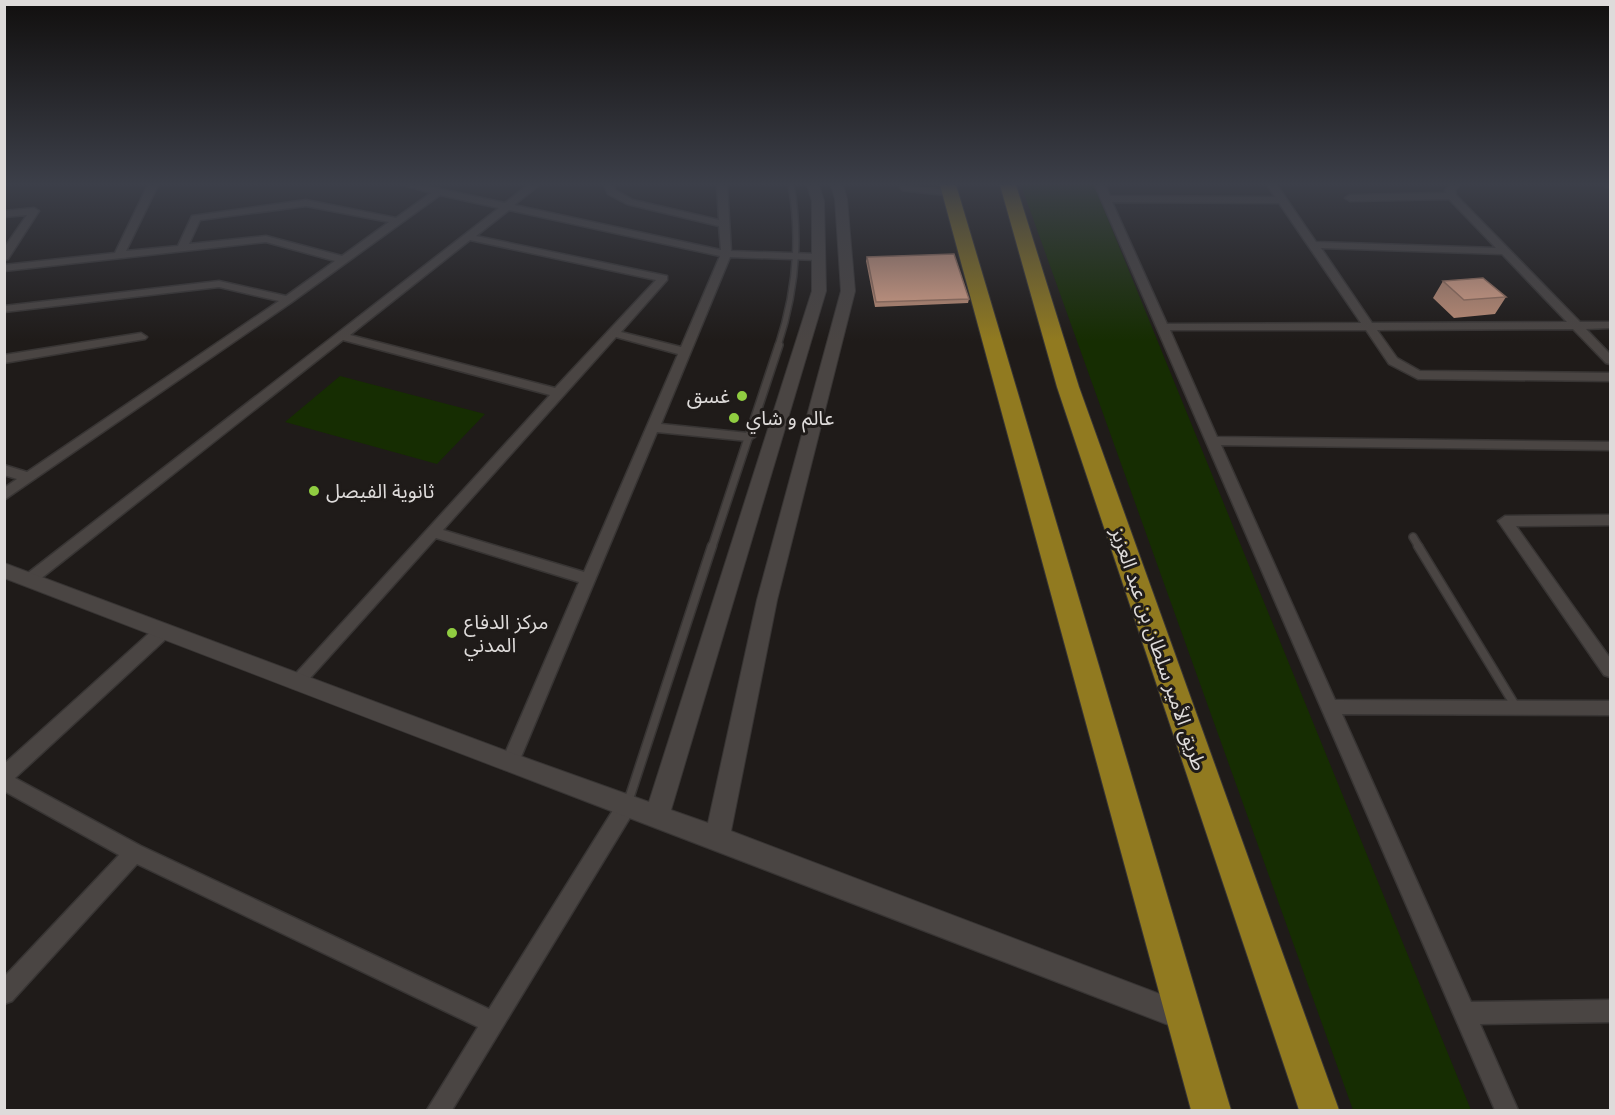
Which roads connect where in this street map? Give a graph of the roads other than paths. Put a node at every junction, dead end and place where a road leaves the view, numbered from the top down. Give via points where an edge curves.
1 (17, 237) edge
2 (128, 237) edge
3 (187, 237) edge
4 (375, 237) edge
5 (468, 237) joint
6 (651, 237) edge
7 (725, 237) edge
8 (795, 237) edge
9 (819, 237) edge
10 (844, 237) edge
11 (964, 237) edge
12 (1023, 237) edge
13 (1123, 237) edge
14 (1308, 237) edge
15 (1493, 237) edge
16 (1313, 245) junction
17 (182, 248) junction
18 (1507, 251) junction
19 (726, 254) junction
20 (119, 255) junction
21 (4, 257) edge
22 (796, 257) junction
23 (819, 257) junction
24 (344, 260) junction
25 (4, 268) edge
26 (288, 300) junction
27 (4, 309) edge
28 (1579, 325) junction
29 (1611, 325) edge
30 (1368, 326) junction
31 (1163, 327) junction
32 (613, 333) junction
33 (341, 336) junction
34 (141, 337) dead end
35 (685, 352) junction
36 (4, 359) edge
37 (1611, 360) edge
38 (1611, 377) edge
39 (558, 393) junction
40 (653, 427) junction
41 (748, 437) junction
42 (1212, 441) junction
43 (1611, 446) edge
44 (4, 470) edge
45 (29, 478) junction
46 (4, 495) edge
47 (1611, 520) edge
48 (433, 532) junction
49 (1413, 537) dead end
50 (4, 570) edge
51 (588, 579) junction
52 (29, 580) junction
53 (162, 632) junction
54 (1611, 670) edge
55 (296, 682) junction
56 (1329, 707) junction
57 (1516, 707) junction
58 (1611, 708) edge
59 (510, 763) junction
60 (4, 776) edge
61 (4, 781) edge
62 (627, 805) junction
63 (657, 816) junction
64 (717, 838) junction
65 (134, 853) junction
66 (4, 993) edge
67 (1611, 1011) edge
68 (1464, 1013) junction
69 (1184, 1017) junction
70 (493, 1023) junction
71 (439, 1110) edge
72 (1211, 1110) edge
73 (1319, 1110) edge
74 (1507, 1110) edge

1 - 21 street
2 - 20 street
3 - 17 street
4 - 24 street
5 - 32 street via 663,278
5 - 33 street
6 - 19 street
7 - 19 street
8 - 22 lane
9 - 23 street
10 - 64 street via 848,291 767,600
11 - 69 highway
12 - 73 highway, طريق الأمير سلطان بن عبد العزيز via 1068,387
13 - 31 street
14 - 16 street
15 - 18 street
16 - 18 street
16 - 30 street
17 - 20 street
17 - 24 street via 266,238
18 - 28 street
19 - 22 street
19 - 35 street
20 - 25 street
22 - 23 street
22 - 41 lane via 789,313
23 - 63 street via 819,291
24 - 26 street
26 - 27 street via 219,284
26 - 45 street
28 - 29 street
28 - 30 street
28 - 37 street
30 - 31 street
30 - 38 street via 1393,361 1418,375
31 - 42 street
32 - 35 street
32 - 39 street
33 - 39 street
33 - 52 street
34 - 36 street
35 - 40 street
39 - 48 street
40 - 41 street
40 - 51 street
41 - 62 lane
42 - 43 street
42 - 56 street
44 - 45 street
45 - 46 street
47 - 54 street via 1505,521
48 - 51 street
48 - 55 street
49 - 57 lane
50 - 52 street
51 - 59 street
52 - 53 street
53 - 55 street
53 - 60 street
55 - 59 street
56 - 57 street
56 - 68 street
57 - 58 street
59 - 62 street
61 - 65 street
62 - 63 street
62 - 70 street
63 - 64 street
64 - 69 street
65 - 66 street
65 - 70 street
67 - 68 street
68 - 74 street
69 - 72 highway
70 - 71 street

